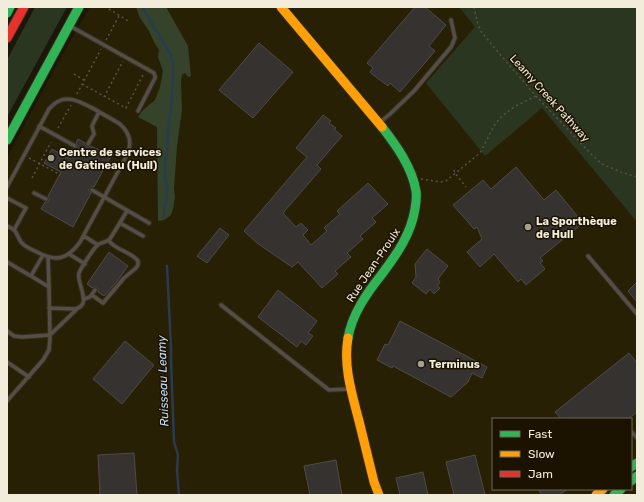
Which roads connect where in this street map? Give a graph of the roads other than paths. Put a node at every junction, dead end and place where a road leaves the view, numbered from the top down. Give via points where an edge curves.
1 (10, 7) edge
2 (24, 7) edge
3 (79, 7) edge
4 (281, 7) edge
5 (7, 12) edge
6 (451, 20) dead end
7 (69, 26) junction
8 (7, 38) edge
9 (138, 111) dead end
10 (99, 112) junction
11 (378, 123) junction
12 (39, 126) junction
13 (7, 140) edge
14 (88, 144) dead end
15 (75, 146) dead end
16 (7, 187) edge
17 (92, 190) dead end
18 (34, 193) dead end
19 (104, 197) junction
20 (7, 198) edge
21 (46, 199) dead end
22 (127, 211) junction
23 (120, 223) junction
24 (149, 223) dead end
25 (7, 226) edge
26 (14, 230) junction
27 (84, 236) junction
28 (143, 236) dead end
29 (109, 241) junction
30 (98, 245) junction
31 (69, 254) junction
32 (43, 255) junction
33 (588, 256) dead end
34 (48, 257) junction
35 (8, 263) edge
36 (84, 264) junction
37 (7, 269) edge
38 (31, 276) junction
39 (49, 287) junction
40 (95, 290) dead end
41 (92, 295) junction
42 (84, 299) junction
43 (221, 305) dead end
44 (49, 308) junction
45 (78, 308) junction
46 (637, 314) edge
47 (7, 331) edge
48 (50, 335) junction
49 (7, 362) edge
50 (29, 376) junction
51 (351, 389) junction
52 (7, 401) edge
53 (633, 433) dead end
54 (637, 438) edge
55 (374, 482) junction
56 (372, 495) edge
57 (379, 495) edge

1 - 5 main road
2 - 8 main road
3 - 7 main road
4 - 11 main road, Rue Jean-Proulx
6 - 11 lane via 455,38 451,48 414,91
7 - 9 lane via 154,73 155,78
7 - 13 main road
10 - 12 lane via 75,100 62,100 51,107
10 - 14 lane via 92,126 94,134
10 - 19 lane via 123,126 130,140 128,152
11 - 51 main road, Rue Jean-Proulx via 409,168 416,188 416,206 404,243 363,299 352,322 347,339 346,360
12 - 15 lane
12 - 16 lane
17 - 19 lane
18 - 21 lane
19 - 22 lane
19 - 27 lane
20 - 26 lane via 26,208
22 - 23 lane
22 - 24 lane
23 - 28 lane
23 - 29 lane
25 - 26 lane
26 - 32 lane via 22,244
27 - 30 lane
27 - 31 lane
29 - 30 lane
29 - 41 lane via 134,257 138,265 103,303
30 - 36 lane
31 - 34 lane via 60,258
31 - 36 lane
32 - 34 lane
32 - 38 lane
33 - 46 lane
34 - 39 lane
35 - 37 lane
35 - 38 lane
36 - 42 lane via 79,275
38 - 39 lane
39 - 44 lane
40 - 41 lane
41 - 42 lane
42 - 45 lane
43 - 51 lane via 328,390
44 - 45 lane
44 - 48 lane
45 - 48 lane
47 - 48 lane via 14,336 22,337
48 - 50 lane via 44,360
49 - 50 lane
50 - 52 lane
51 - 55 main road, Rue Jean-Proulx
53 - 54 lane
55 - 56 main road, Rue Jean-Proulx
55 - 57 main road, Rue Jean-Proulx

